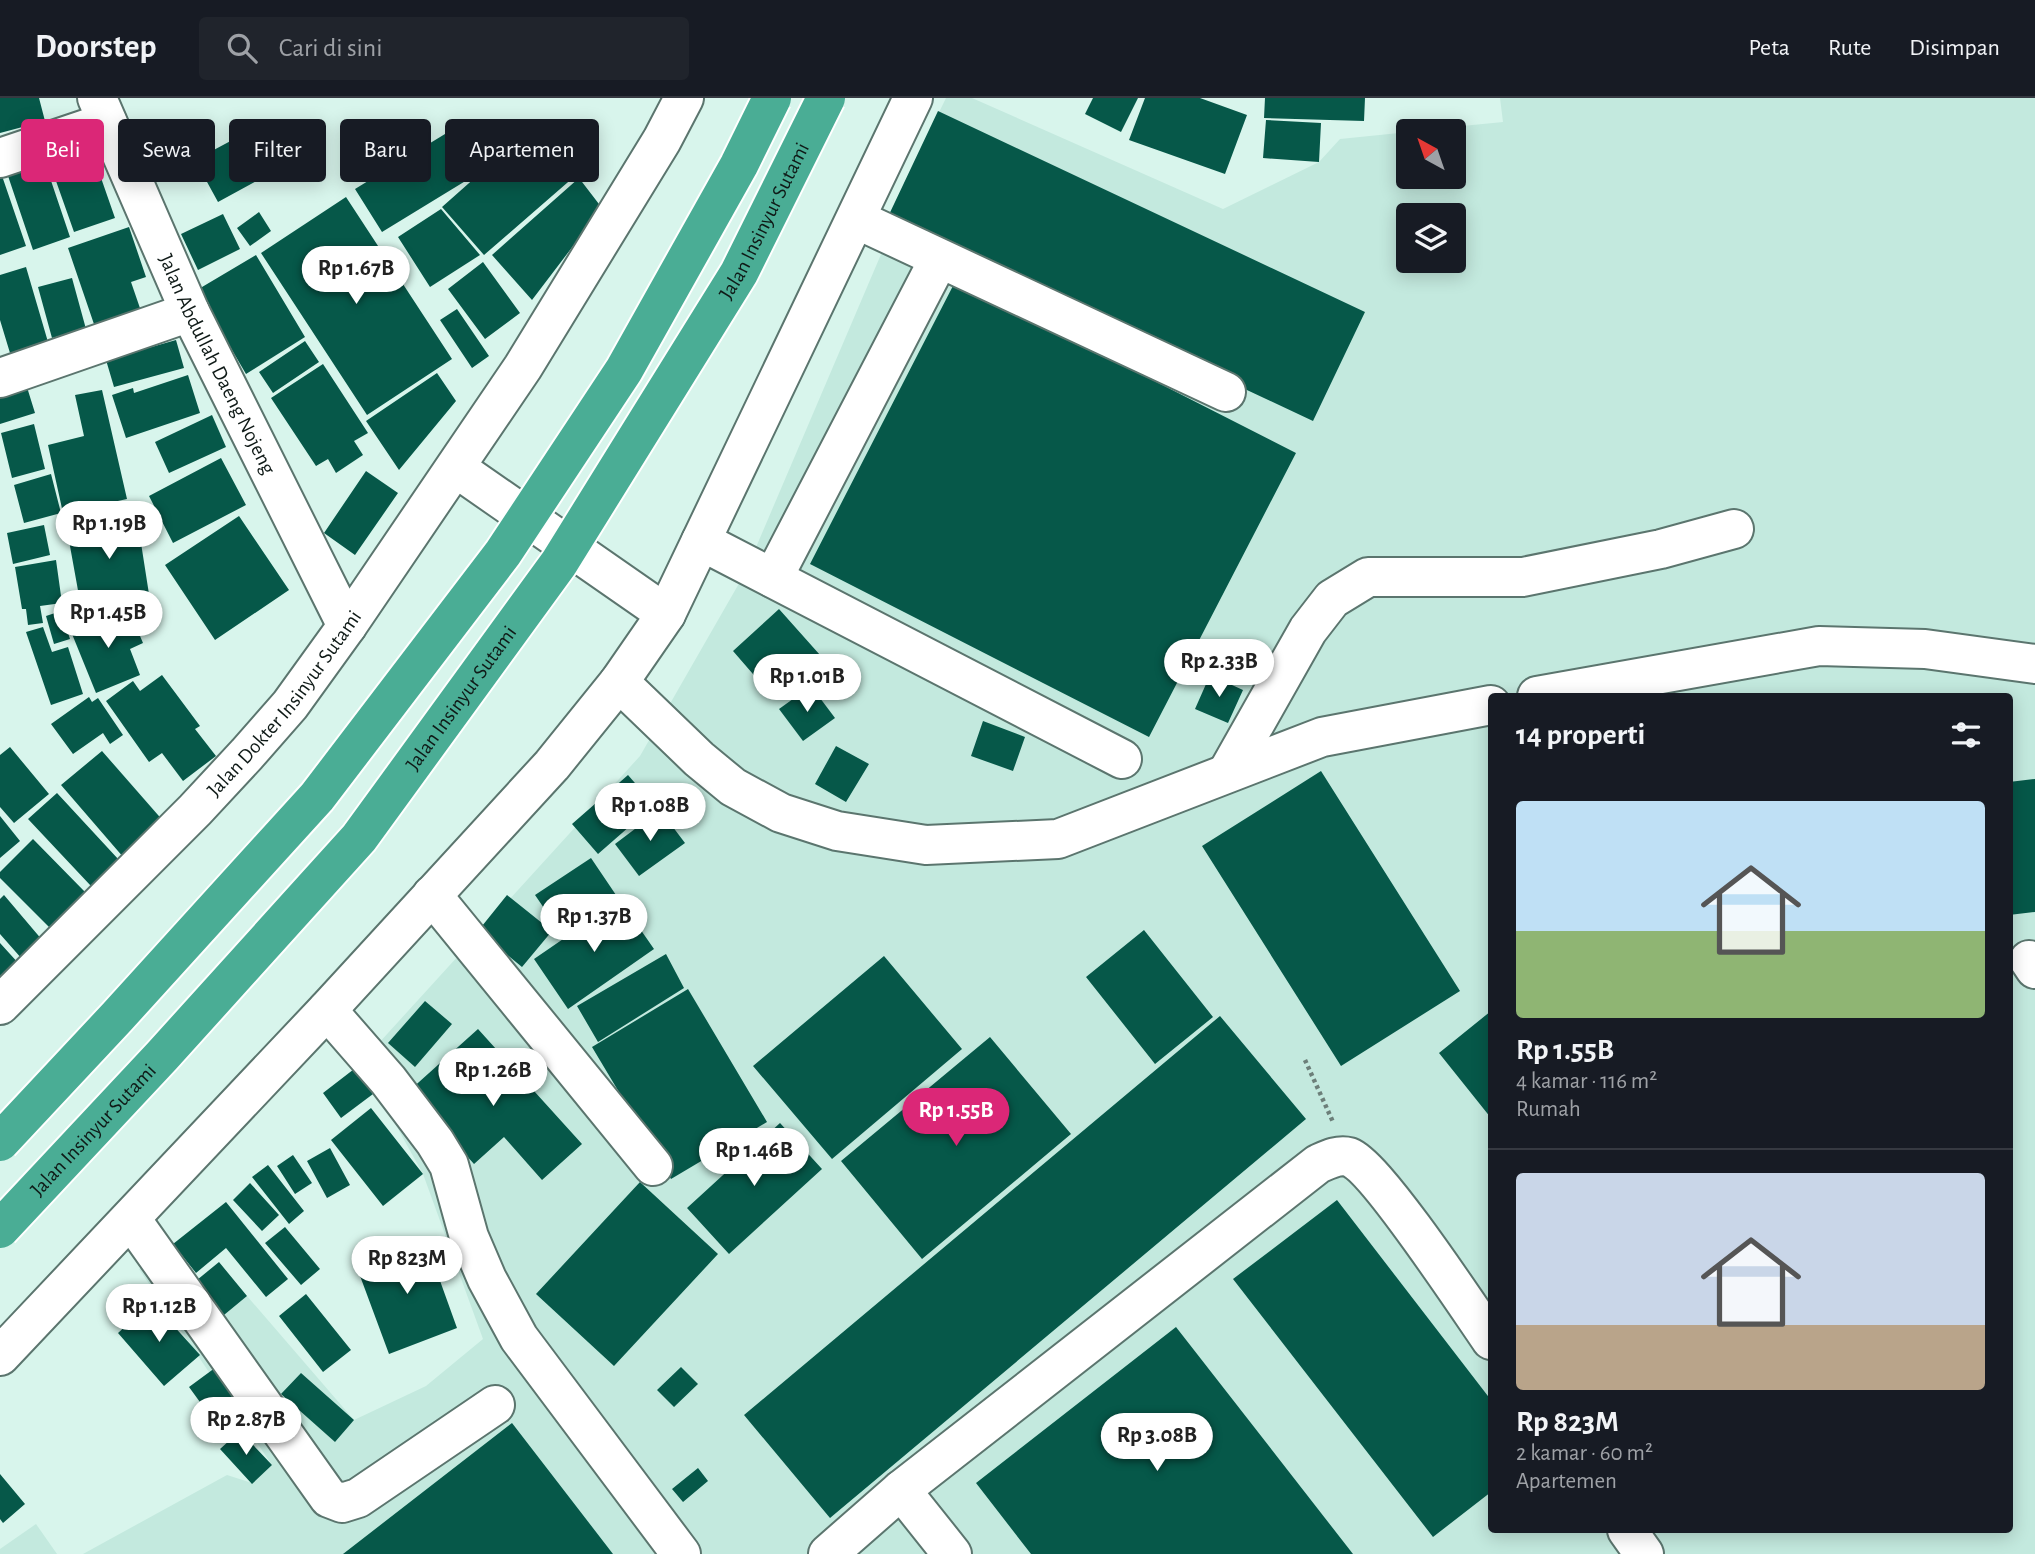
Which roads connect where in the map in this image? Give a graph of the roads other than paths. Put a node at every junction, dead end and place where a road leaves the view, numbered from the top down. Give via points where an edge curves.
1 (684, 98) edge
2 (772, 98) edge
3 (826, 98) edge
4 (913, 98) edge
5 (102, 110) edge
6 (0, 158) edge
7 (856, 219) junction
8 (939, 259) junction
9 (190, 312) junction
10 (0, 378) edge
11 (1226, 392) dead end
12 (456, 468) junction
13 (1734, 530) dead end
14 (701, 541) junction
15 (773, 578) junction
16 (666, 614) junction
17 (347, 626) junction
18 (2035, 664) edge
19 (619, 682) junction
20 (1554, 693) edge
21 (1488, 706) edge
22 (1122, 759) dead end
23 (1227, 773) junction
24 (432, 895) junction
25 (0, 1005) edge
26 (327, 1010) junction
27 (0, 1142) edge
28 (653, 1166) dead end
29 (131, 1219) junction
30 (0, 1229) edge
31 (1488, 1336) edge
32 (0, 1356) edge
33 (495, 1405) dead end
34 (901, 1490) junction
35 (1629, 1533) edge
36 (681, 1554) edge
37 (828, 1554) edge
38 (951, 1554) edge
39 (1644, 1554) edge

1 - 12 street, Jalan Dokter Insinyur Sutami via 523,367
2 - 27 highway, bridge via 624,370 503,553 317,797
3 - 30 highway, Jalan Insinyur Sutami, bridge via 739,273 559,563 359,838
4 - 7 street
5 - 6 street
5 - 9 street, Jalan Abdullah Daeng Nojeng
7 - 8 street
7 - 14 street
8 - 11 street
8 - 15 street
9 - 10 street
9 - 17 street, Jalan Abdullah Daeng Nojeng
12 - 16 street
12 - 17 street, Jalan Dokter Insinyur Sutami
13 - 23 street via 1523,577 1368,577 1332,599 1308,630
14 - 15 street
14 - 16 street
15 - 22 street
16 - 19 street
17 - 25 street, Jalan Dokter Insinyur Sutami via 290,705 247,754
18 - 20 street via 1924,649 1819,646
19 - 23 street via 733,787 781,813 836,831 926,845 1058,839
19 - 24 street via 552,765
21 - 23 street via 1322,737
24 - 26 street
24 - 28 street
26 - 29 street
26 - 36 street via 435,1142 449,1164 469,1237 487,1279 519,1338
29 - 32 street
29 - 33 street via 328,1498 342,1503 358,1498
31 - 34 street via 1380,1184 1349,1157 1335,1157 1318,1164
34 - 37 street
34 - 38 street
35 - 39 street

